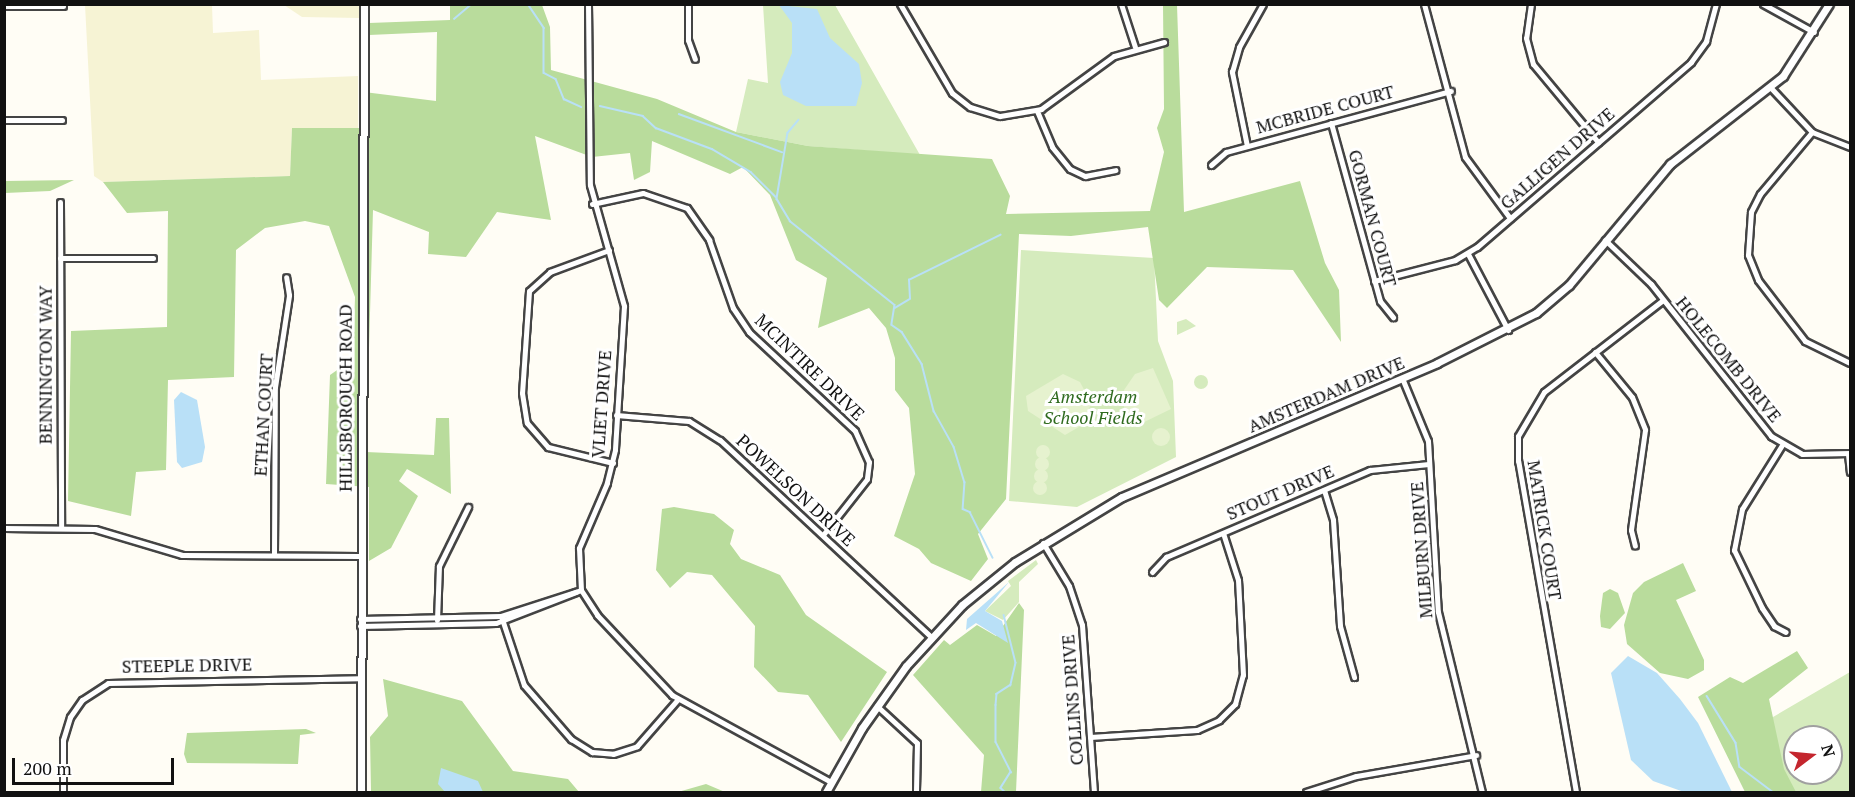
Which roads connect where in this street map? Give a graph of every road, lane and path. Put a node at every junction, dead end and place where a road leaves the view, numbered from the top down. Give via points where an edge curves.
1 (364, 4) edge
2 (588, 4) edge
3 (688, 4) edge
4 (900, 4) edge
5 (1121, 4) edge
6 (1263, 4) edge
7 (1424, 4) edge
8 (1531, 4) edge
9 (1716, 4) edge
10 (1763, 4) edge
11 (1828, 4) edge
12 (4, 6) edge
13 (63, 6) dead end
14 (1814, 33) junction
15 (1164, 42) dead end
16 (1135, 47) junction
17 (694, 59) dead end
18 (1771, 88) junction
19 (1450, 91) junction
20 (1037, 111) junction
21 (4, 120) edge
22 (62, 120) dead end
23 (1331, 123) junction
24 (1812, 132) junction
25 (1598, 142) junction
26 (1247, 146) junction
27 (1851, 147) edge
28 (1211, 165) dead end
29 (1115, 170) dead end
30 (60, 202) dead end
31 (592, 204) junction
32 (1510, 218) junction
33 (1605, 240) junction
34 (609, 250) junction
35 (1468, 254) junction
36 (60, 258) junction
37 (153, 258) dead end
38 (286, 277) dead end
39 (1374, 281) junction
40 (1663, 300) junction
41 (1393, 317) dead end
42 (1508, 330) junction
43 (1595, 352) junction
44 (1851, 363) edge
45 (1402, 378) junction
46 (616, 415) junction
47 (1782, 445) junction
48 (1849, 454) edge
49 (613, 463) junction
50 (1429, 464) junction
51 (1851, 472) edge
52 (1324, 490) junction
53 (468, 507) dead end
54 (4, 528) edge
55 (61, 528) junction
56 (1223, 533) junction
57 (823, 536) junction
58 (1042, 542) junction
59 (1635, 546) dead end
60 (274, 555) junction
61 (359, 556) junction
62 (1152, 572) dead end
63 (578, 591) junction
64 (502, 619) junction
65 (360, 622) junction
66 (437, 622) junction
67 (1786, 632) dead end
68 (932, 637) junction
69 (1354, 677) dead end
70 (360, 678) junction
71 (678, 699) junction
72 (877, 706) junction
73 (1090, 737) junction
74 (1476, 755) junction
75 (831, 782) junction
76 (63, 792) edge
77 (361, 792) edge
78 (826, 792) edge
79 (916, 792) edge
80 (1094, 792) edge
81 (1306, 792) edge
82 (1482, 792) edge
83 (1576, 792) edge

1 - 61 street, HILLSBOROUGH ROAD
2 - 31 street, VLIET DRIVE
3 - 17 street via 688,40
4 - 20 street via 957,98 999,116
5 - 16 street
6 - 26 street via 1239,47 1232,72
7 - 19 street
8 - 25 street via 1526,38 1533,64
9 - 25 street, GALLIGEN DRIVE via 1696,55
10 - 14 street
11 - 14 street, AMSTERDAM DRIVE
12 - 13 street
14 - 18 street, AMSTERDAM DRIVE
15 - 16 street
16 - 20 street
18 - 24 street
18 - 33 street, AMSTERDAM DRIVE via 1670,164
19 - 23 street, MCBRIDE COURT
19 - 32 street via 1468,166
20 - 29 street via 1052,147 1070,169 1085,176
21 - 22 street
23 - 26 street, MCBRIDE COURT
23 - 39 street, GORMAN COURT
24 - 27 street
24 - 44 street via 1756,203 1747,234 1748,255 1758,280 1805,340
25 - 32 street, GALLIGEN DRIVE
26 - 28 street, MCBRIDE COURT via 1226,152
30 - 36 street, BENNINGTON WAY
31 - 34 street, VLIET DRIVE
31 - 57 street, MCINTIRE DRIVE via 643,192 687,208 709,240 733,308 749,332 855,431 869,462 867,479
32 - 35 street, GALLIGEN DRIVE
33 - 40 street, HOLECOMB DRIVE
33 - 42 street, AMSTERDAM DRIVE via 1558,295
34 - 46 street, VLIET DRIVE via 624,306
34 - 49 street via 550,272 529,291 522,393 527,423 548,447
35 - 39 street, GALLIGEN DRIVE
35 - 42 street
36 - 37 street
36 - 55 street, BENNINGTON WAY
38 - 60 street, ETHAN COURT via 289,295 275,387
39 - 41 street, GORMAN COURT via 1380,301
40 - 43 street, MATRICK COURT
40 - 47 street, HOLECOMB DRIVE
42 - 45 street, AMSTERDAM DRIVE
43 - 59 street via 1632,398 1645,430 1630,530
43 - 83 street, MATRICK COURT via 1537,399 1522,425 1517,447
45 - 50 street, MILBURN DRIVE via 1426,434
45 - 58 street, AMSTERDAM DRIVE via 1122,497
46 - 49 street, VLIET DRIVE
46 - 57 street, POWELSON DRIVE via 670,418 699,426
47 - 48 street, HOLECOMB DRIVE via 1815,456
47 - 67 street via 1742,509 1734,543 1749,587 1774,626
48 - 51 street
49 - 63 street, VLIET DRIVE via 579,548
50 - 52 street, STOUT DRIVE via 1378,468
50 - 74 street, MILBURN DRIVE via 1438,612
52 - 56 street, STOUT DRIVE
52 - 69 street via 1333,520 1340,626
53 - 66 street via 439,566
54 - 55 street
55 - 60 street via 107,531 182,555
56 - 62 street, STOUT DRIVE via 1166,557
56 - 73 street via 1238,580 1243,675 1235,704 1219,720 1197,730
57 - 68 street, POWELSON DRIVE
58 - 68 street, AMSTERDAM DRIVE via 980,590
58 - 73 street, COLLINS DRIVE via 1069,586 1082,625
60 - 61 street
61 - 65 street, HILLSBOROUGH ROAD
63 - 64 street
63 - 71 street
64 - 66 street
64 - 71 street via 524,685 572,739 592,752 613,754 637,746
65 - 66 street
65 - 70 street, HILLSBOROUGH ROAD
68 - 72 street, AMSTERDAM DRIVE
70 - 76 street, STEEPLE DRIVE via 108,683 82,700 70,717 63,740
70 - 77 street, HILLSBOROUGH ROAD
71 - 75 street
72 - 75 street, AMSTERDAM DRIVE
72 - 79 street via 917,743
73 - 80 street, COLLINS DRIVE
74 - 81 street via 1356,776
74 - 82 street, MILBURN DRIVE
75 - 78 street, AMSTERDAM DRIVE

